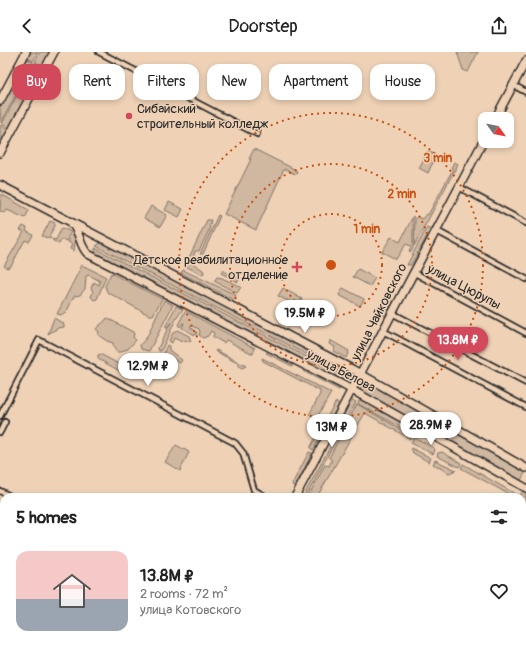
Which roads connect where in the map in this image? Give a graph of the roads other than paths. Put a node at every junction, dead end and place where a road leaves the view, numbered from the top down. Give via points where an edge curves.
1 (26, 52) edge
2 (54, 52) edge
3 (99, 52) edge
4 (526, 61) edge
5 (513, 85) junction
6 (526, 92) edge
7 (0, 101) edge
8 (499, 112) edge
9 (257, 134) dead end
10 (480, 148) edge
11 (0, 153) edge
12 (0, 185) edge
13 (459, 187) junction
14 (71, 223) junction
15 (526, 223) edge
16 (435, 230) junction
17 (88, 235) junction
18 (81, 243) junction
19 (413, 272) junction
20 (526, 279) edge
21 (392, 313) junction
22 (383, 331) junction
23 (526, 333) edge
24 (360, 374) junction
25 (526, 383) edge
26 (352, 390) junction
27 (526, 407) edge
28 (0, 416) edge
29 (5, 422) dead end
30 (0, 432) edge
31 (526, 468) edge
32 (524, 486) edge
33 (259, 493) edge
34 (297, 493) edge

1 - 7 main road
2 - 11 main road
3 - 9 street
4 - 5 main road
5 - 6 street
5 - 8 main road
10 - 13 main road, улица Чайковского
12 - 14 main road, улица Белова
13 - 15 street
13 - 16 main road, улица Чайковского
14 - 17 main road, улица Белова via 82,228
14 - 18 main road, улица Белова via 80,236
16 - 19 main road, улица Чайковского
16 - 20 street
17 - 18 main road
17 - 24 main road, улица Белова
18 - 26 main road, улица Белова via 86,252 102,261
19 - 21 main road, улица Чайковского
19 - 23 street, улица Цюрупы
21 - 22 main road, улица Чайковского
21 - 25 street
22 - 24 main road, улица Чайковского
22 - 27 street
24 - 26 main road, улица Чайковского
24 - 31 main road, улица Белова
26 - 32 main road, улица Белова
26 - 34 main road, улица Чайковского
28 - 33 street via 39,340 235,443 243,453 254,490
29 - 30 street

